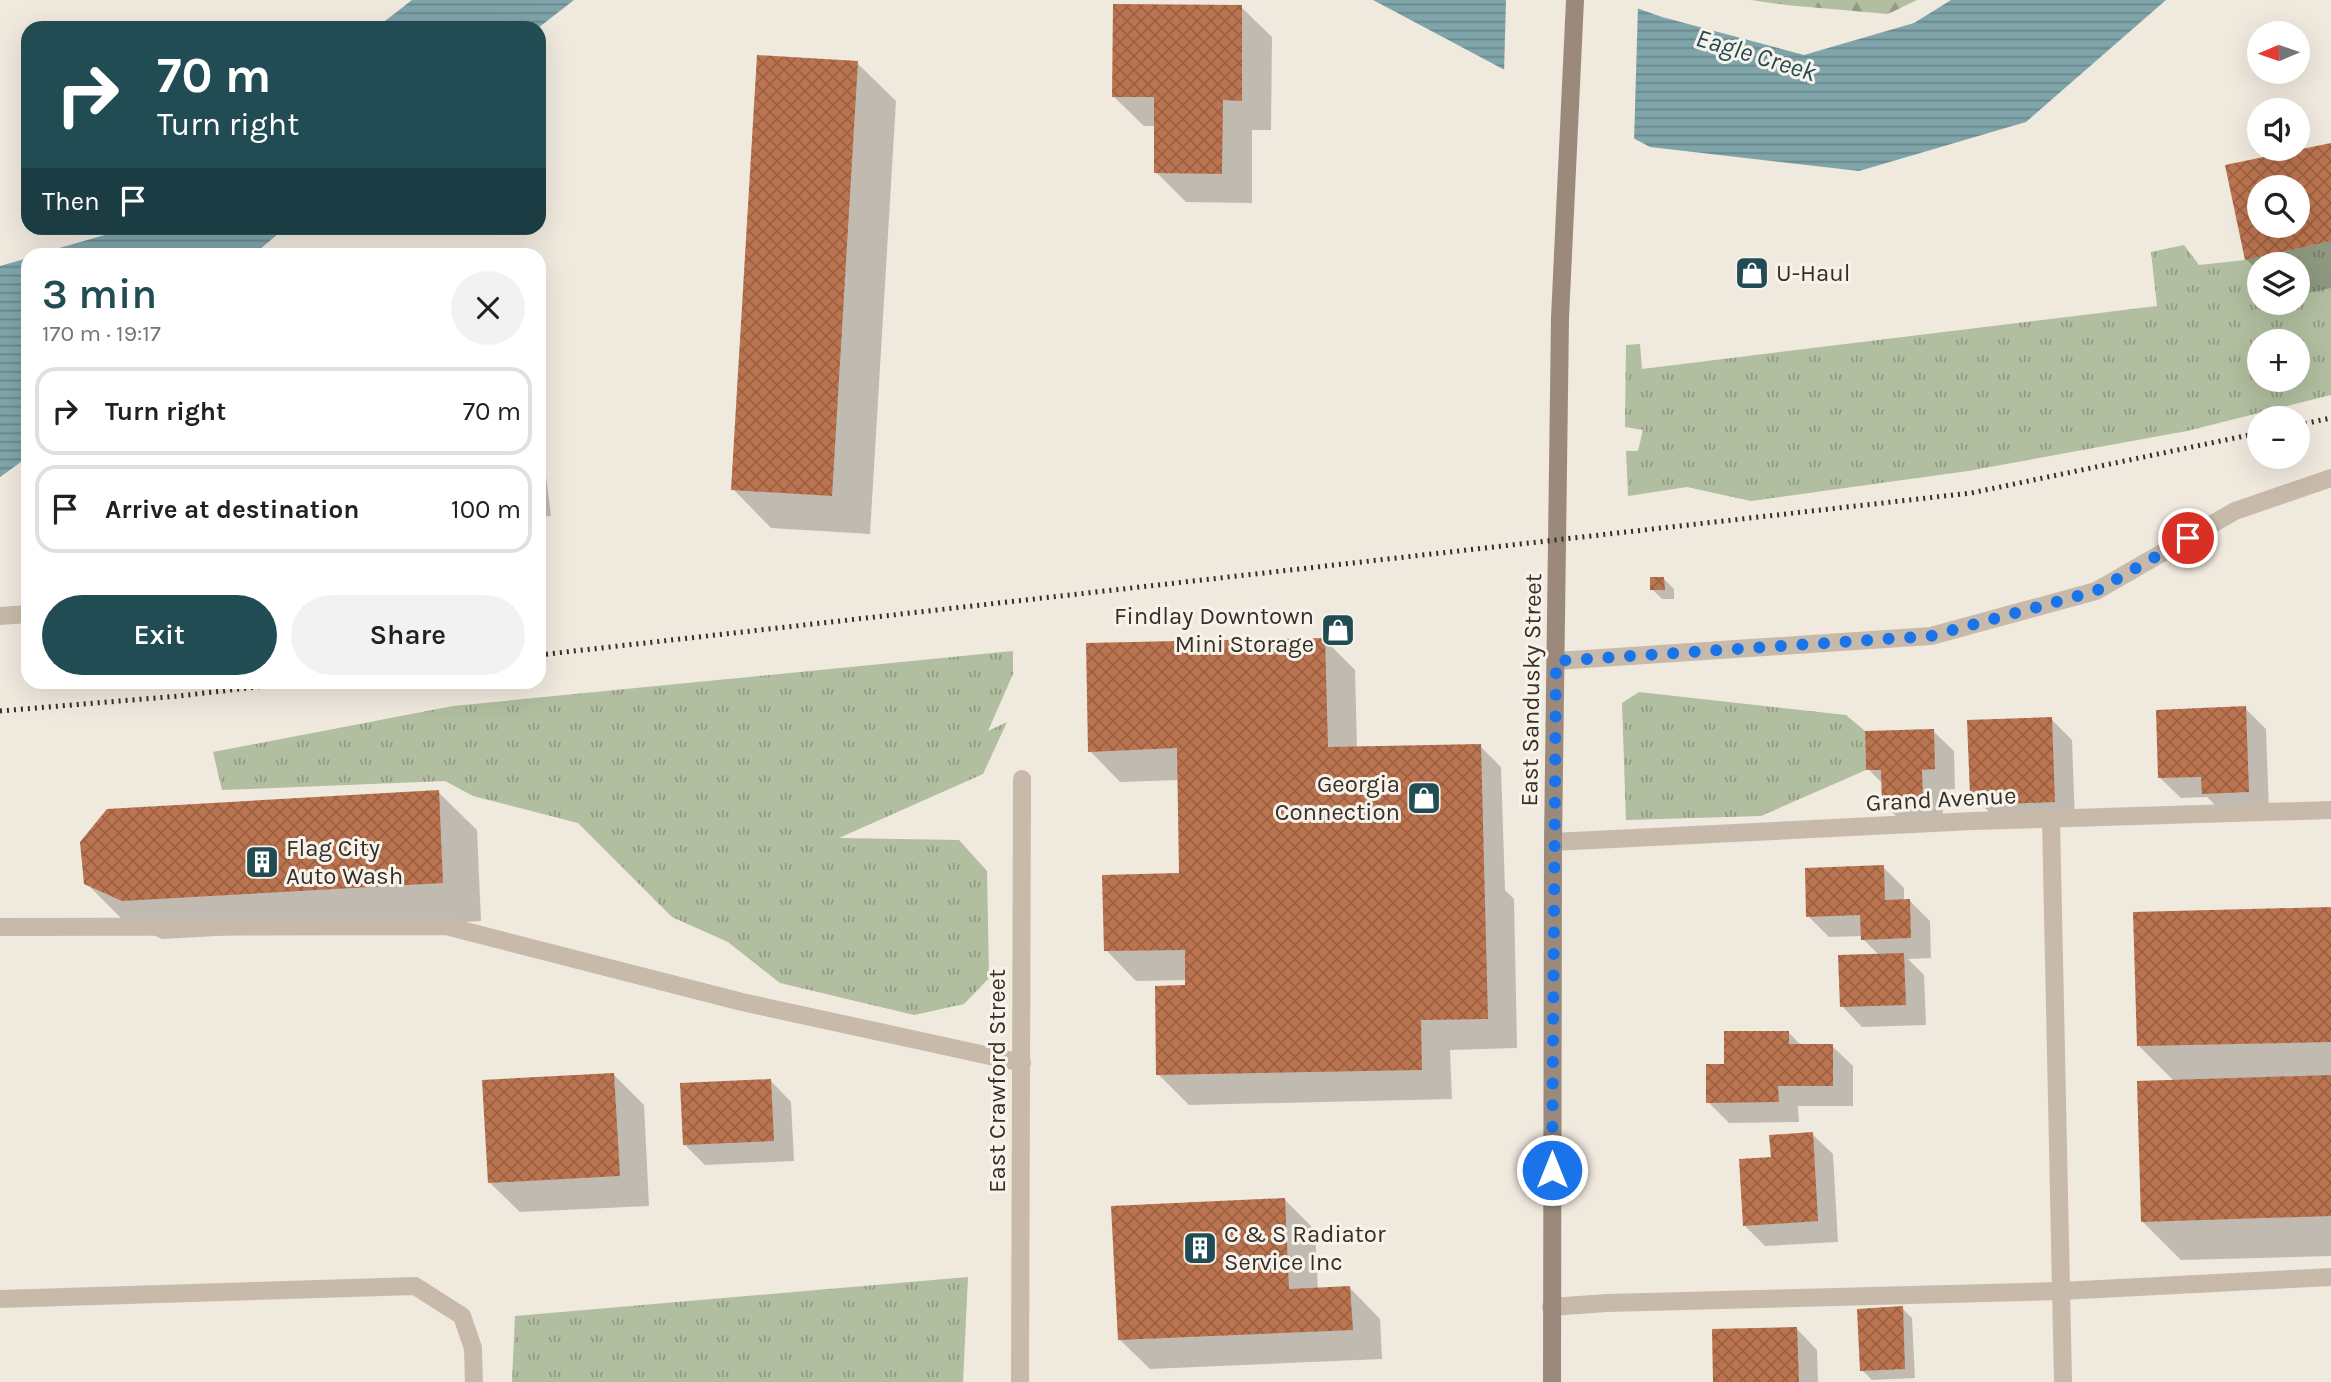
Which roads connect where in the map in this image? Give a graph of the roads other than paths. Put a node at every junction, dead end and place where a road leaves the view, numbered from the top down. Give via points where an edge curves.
1 (1575, 0) edge
2 (2331, 478) edge
3 (21, 615) edge
4 (0, 617) edge
5 (1556, 661) junction
6 (1022, 779) dead end
7 (2331, 810) edge
8 (2051, 818) junction
9 (1553, 842) junction
10 (0, 927) edge
11 (1021, 1063) junction
12 (2331, 1277) edge
13 (2061, 1290) junction
14 (0, 1299) edge
15 (1551, 1307) junction
16 (474, 1382) edge
17 (1020, 1382) edge
18 (1552, 1382) edge
19 (2063, 1382) edge

1 - 5 main road, East Sandusky Street via 1560,318
2 - 5 street via 2235,511 2096,591 1931,636
3 - 4 street
5 - 9 main road, East Sandusky Street
6 - 11 street, East Crawford Street
7 - 8 street, Grand Avenue
8 - 9 street, Grand Avenue
8 - 13 street
9 - 15 main road, East Sandusky Street
10 - 11 street via 446,926 742,1002
11 - 17 street, East Crawford Street
12 - 13 street
13 - 15 street
13 - 19 street
14 - 16 street via 415,1286 462,1316 473,1348
15 - 18 main road, East Sandusky Street

